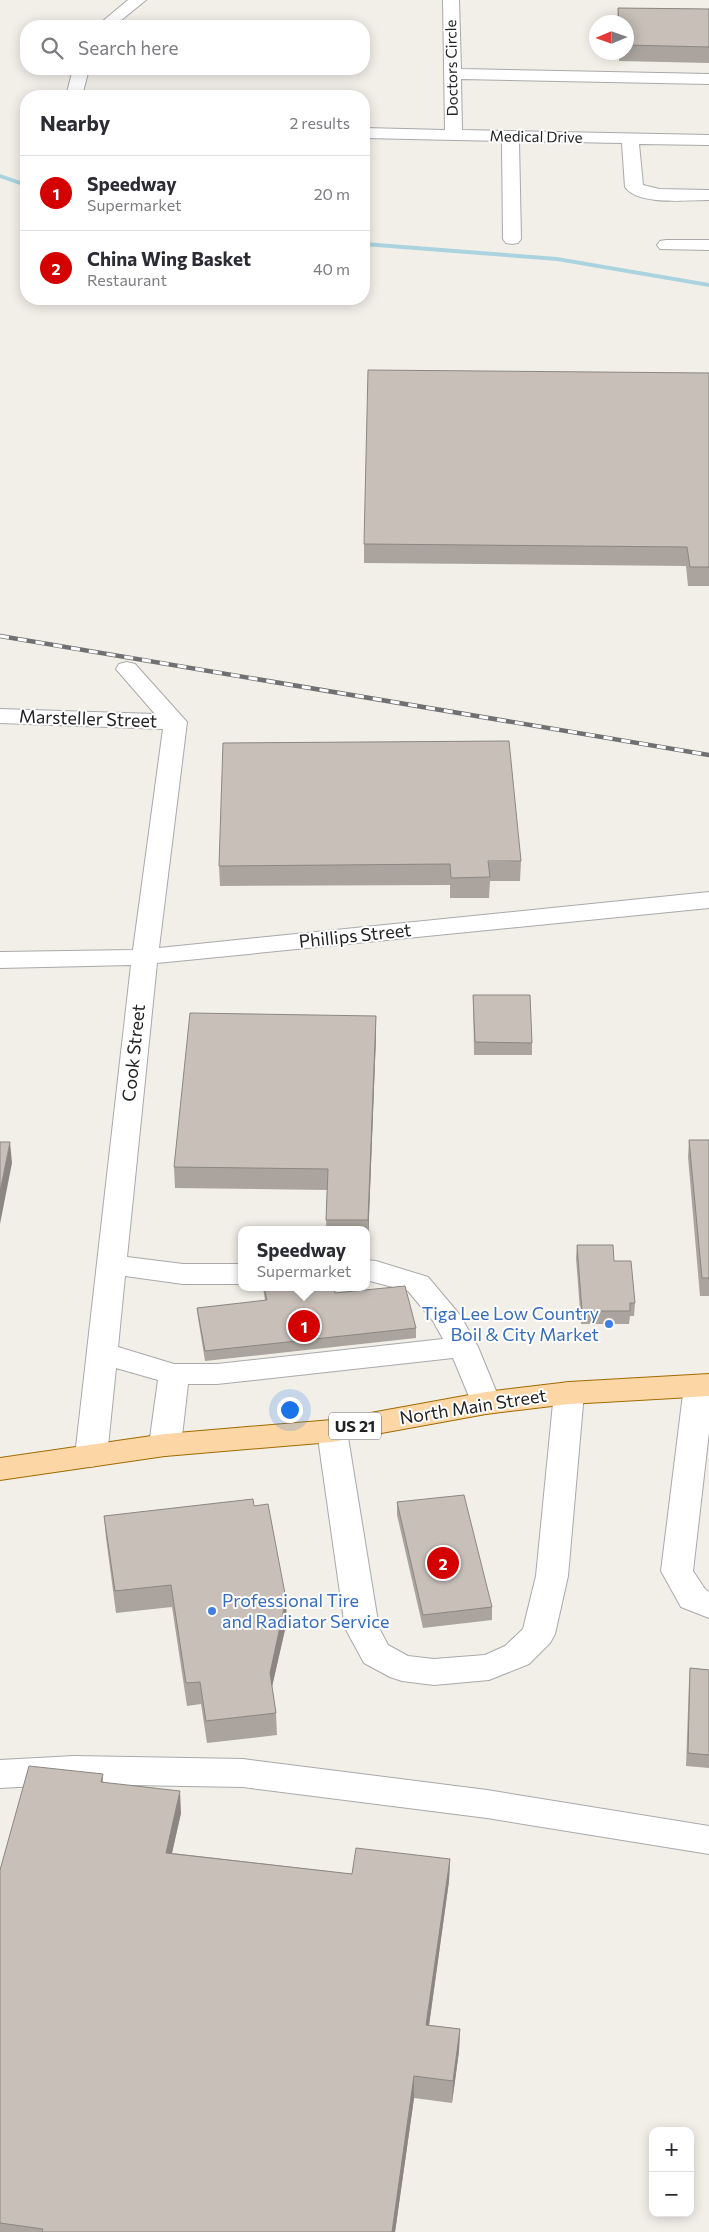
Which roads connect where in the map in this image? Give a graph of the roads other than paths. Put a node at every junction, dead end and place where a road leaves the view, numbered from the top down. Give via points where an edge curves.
1 (138, 0) edge
2 (451, 0) edge
3 (113, 20) edge
4 (453, 74) junction
5 (79, 75) edge
6 (709, 79) edge
7 (76, 90) edge
8 (370, 133) edge
9 (454, 136) junction
10 (510, 137) junction
11 (630, 139) junction
12 (709, 140) edge
13 (709, 194) edge
14 (512, 239) dead end
15 (666, 245) dead end
16 (709, 245) edge
17 (127, 669) dead end
18 (0, 716) edge
19 (175, 722) junction
20 (709, 900) edge
21 (145, 957) junction
22 (0, 960) edge
23 (111, 1265) junction
24 (370, 1270) edge
25 (238, 1274) edge
26 (463, 1347) junction
27 (101, 1353) junction
28 (174, 1374) junction
29 (704, 1386) edge
30 (570, 1393) junction
31 (486, 1403) junction
32 (332, 1431) junction
33 (165, 1445) junction
34 (91, 1456) junction
35 (0, 1469) edge
36 (709, 1606) edge
37 (0, 1774) edge
38 (709, 1840) edge

1 - 3 street
2 - 4 street, Doctors Circle
4 - 6 street
4 - 9 street, Doctors Circle
5 - 7 street
8 - 9 street, Medical Drive
9 - 10 street, Medical Drive
10 - 11 street, Medical Drive
10 - 14 street
11 - 12 street, Medical Drive
11 - 13 street via 634,187 643,192
15 - 16 street
17 - 19 street
18 - 19 street, Marsteller Street
19 - 21 street, Cook Street
20 - 21 street, Phillips Street
21 - 22 street, Phillips Street
21 - 23 street, Cook Street
23 - 25 street via 183,1274
23 - 27 street, Cook Street
24 - 26 street via 418,1284 445,1315
26 - 28 street via 217,1374
26 - 31 street
27 - 28 street
27 - 34 street, Cook Street
28 - 33 street
29 - 30 main road, North Main Street / US 21
29 - 36 street via 677,1571 693,1598
30 - 31 main road, North Main Street / US 21
30 - 32 street via 552,1576 538,1634 517,1655 489,1667 434,1672 402,1668 376,1654 362,1628
31 - 32 main road, North Main Street / US 21
32 - 33 main road, North Main Street / US 21
33 - 34 main road, North Main Street / US 21
34 - 35 main road, North Main Street / US 21
37 - 38 street via 74,1770 243,1773 486,1804

